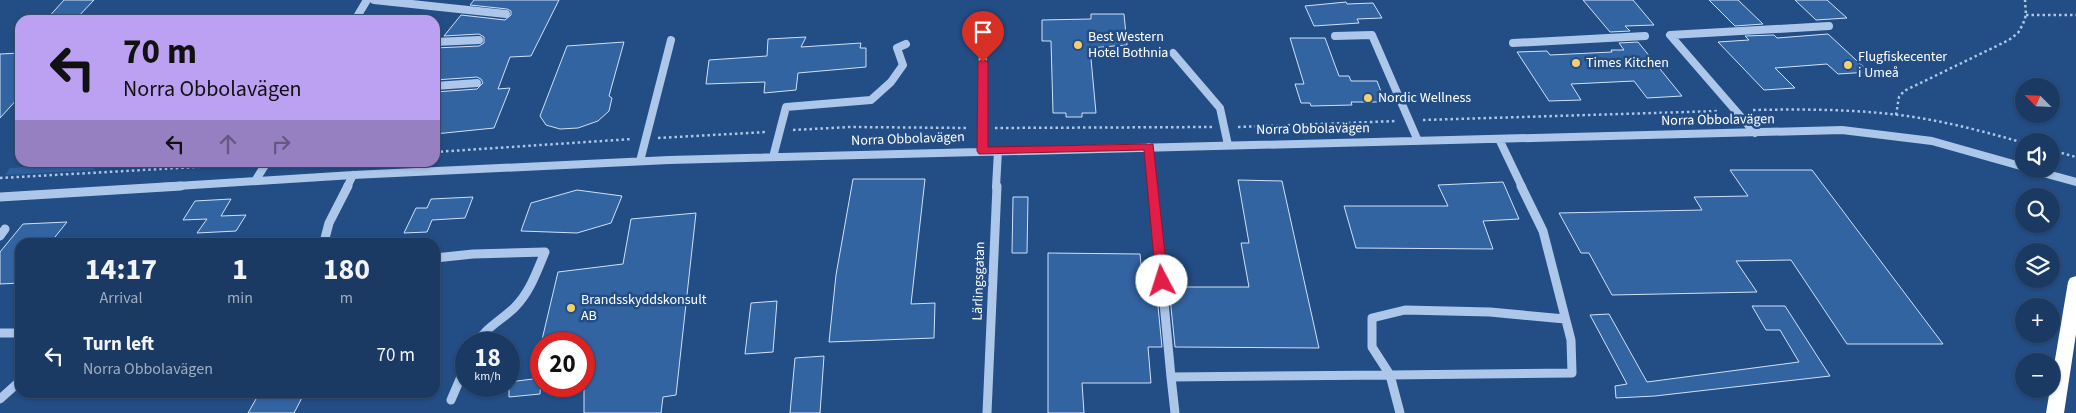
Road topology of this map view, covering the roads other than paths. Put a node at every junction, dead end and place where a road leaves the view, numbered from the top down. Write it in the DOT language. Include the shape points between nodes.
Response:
graph roads {
  1 [pos="367,0"];
  2 [pos="374,0"];
  3 [pos="506,14"];
  4 [pos="358,15"];
  5 [pos="983,24"];
  6 [pos="1829,26"];
  7 [pos="1335,36"];
  8 [pos="1645,36"];
  9 [pos="479,40"];
  10 [pos="671,40"];
  11 [pos="440,42"];
  12 [pos="1513,43"];
  13 [pos="906,44"];
  14 [pos="1174,53"];
  15 [pos="477,83"];
  16 [pos="440,86"];
  17 [pos="1755,133"];
  18 [pos="1498,139"];
  19 [pos="1418,141"];
  20 [pos="1228,145"];
  21 [pos="1149,147"];
  22 [pos="982,151"];
  23 [pos="998,151"];
  24 [pos="773,157"];
  25 [pos="640,161"];
  26 [pos="2015,164"];
  27 [pos="264,167"];
  28 [pos="353,175"];
  29 [pos="2060,178"];
  30 [pos="255,181"];
  31 [pos="2076,182"];
  32 [pos="0,197"];
  33 [pos="325,238"];
  34 [pos="440,257"];
  35 [pos="2076,282"];
  36 [pos="1565,319"];
  37 [pos="15,332"];
  38 [pos="482,332"];
  39 [pos="0,333"];
  40 [pos="1390,375"];
  41 [pos="1170,377"];
  42 [pos="15,386"];
  43 [pos="455,391"];
  44 [pos="0,400"];
  45 [pos="451,400"];
  46 [pos="987,413"];
  47 [pos="1175,413"];
  48 [pos="1400,413"];
  49 [pos="2055,413"];
  1 -- 4 [label="street"];
  2 -- 3 [label="street"];
  5 -- 22 [label="street"];
  6 -- 17 [label="street" via="1670,34"];
  7 -- 19 [label="street" via="1372,35"];
  8 -- 12 [label="street"];
  9 -- 11 [label="street"];
  10 -- 25 [label="street"];
  13 -- 24 [label="street" via="897,48 903,65 891,82 871,100 786,107"];
  14 -- 20 [label="street" via="1220,108"];
  15 -- 16 [label="street"];
  17 -- 18 [label="street, Norra Obbolavägen"];
  17 -- 26 [label="street, Norra Obbolavägen" via="1842,130 1932,141"];
  18 -- 19 [label="street, Norra Obbolavägen"];
  18 -- 36 [label="street" via="1543,231"];
  19 -- 20 [label="street, Norra Obbolavägen"];
  20 -- 21 [label="street, Norra Obbolavägen"];
  21 -- 23 [label="street, Norra Obbolavägen"];
  21 -- 41 [label="street"];
  22 -- 23 [label="street, Norra Obbolavägen"];
  22 -- 24 [label="street, Norra Obbolavägen"];
  23 -- 46 [label="street, Lärlingsgatan"];
  24 -- 25 [label="street, Norra Obbolavägen"];
  25 -- 28 [label="street, Norra Obbolavägen"];
  27 -- 30 [label="street"];
  28 -- 30 [label="street, Norra Obbolavägen"];
  28 -- 33 [label="street"];
  29 -- 31 [label="street"];
  30 -- 32 [label="street, Norra Obbolavägen"];
  34 -- 38 [label="street" via="545,252 535,276 515,307"];
  35 -- 49 [label="highway"];
  36 -- 40 [label="street" via="1571,340 1572,373"];
  36 -- 40 [label="street" via="1490,312 1405,310 1372,318 1372,347"];
  37 -- 39 [label="street"];
  40 -- 41 [label="street"];
  40 -- 48 [label="street"];
  41 -- 47 [label="lane"];
  42 -- 44 [label="lane"];
  43 -- 45 [label="street"];
}
